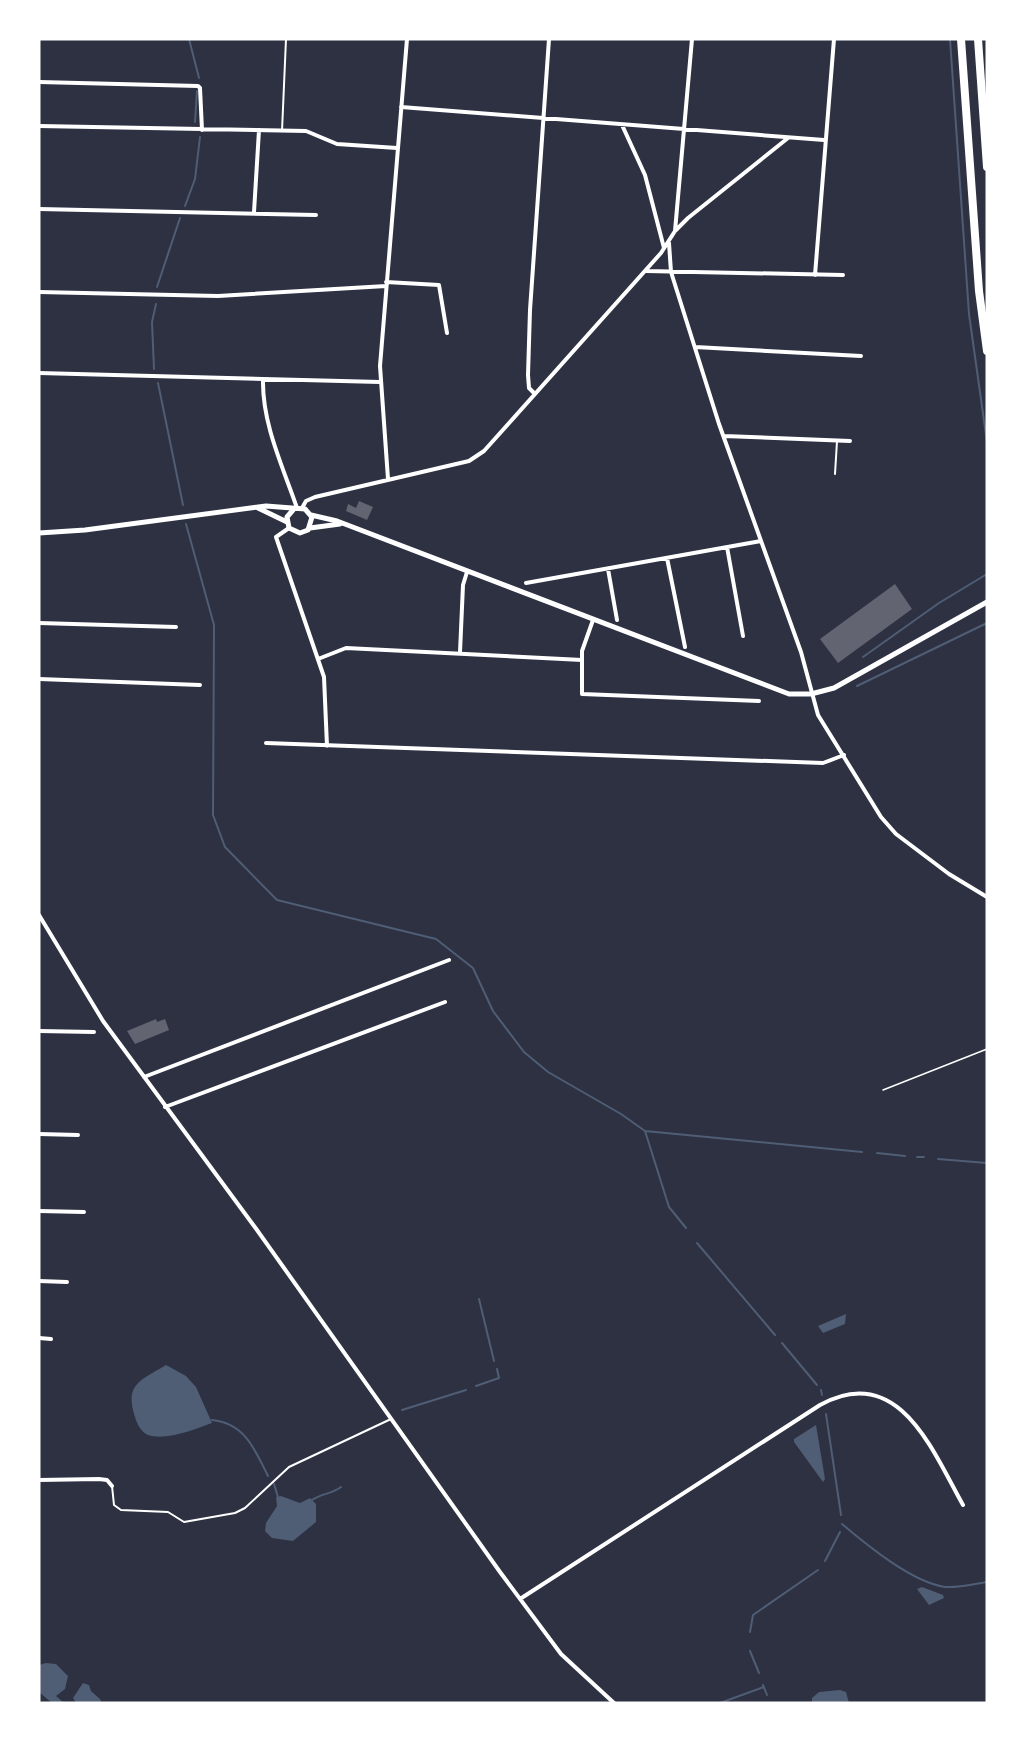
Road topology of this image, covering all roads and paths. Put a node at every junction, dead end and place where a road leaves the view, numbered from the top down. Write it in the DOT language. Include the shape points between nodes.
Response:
graph roads {
  1 [pos="286,39"];
  2 [pos="407,39"];
  3 [pos="549,39"];
  4 [pos="692,39"];
  5 [pos="834,39"];
  6 [pos="961,39"];
  7 [pos="978,39"];
  8 [pos="39,82"];
  9 [pos="401,107"];
  10 [pos="542,118"];
  11 [pos="622,125"];
  12 [pos="39,126"];
  13 [pos="201,130"];
  14 [pos="259,130"];
  15 [pos="685,130"];
  16 [pos="282,131"];
  17 [pos="788,138"];
  18 [pos="824,140"];
  19 [pos="397,147"];
  20 [pos="987,167"];
  21 [pos="39,209"];
  22 [pos="254,212"];
  23 [pos="316,215"];
  24 [pos="675,231"];
  25 [pos="669,243"];
  26 [pos="664,248"];
  27 [pos="645,271"];
  28 [pos="671,272"];
  29 [pos="815,275"];
  30 [pos="843,275"];
  31 [pos="386,284"];
  32 [pos="39,292"];
  33 [pos="447,333"];
  34 [pos="695,347"];
  35 [pos="987,351"];
  36 [pos="861,356"];
  37 [pos="39,373"];
  38 [pos="263,379"];
  39 [pos="380,382"];
  40 [pos="535,394"];
  41 [pos="723,436"];
  42 [pos="837,441"];
  43 [pos="850,441"];
  44 [pos="835,474"];
  45 [pos="388,479"];
  46 [pos="258,508"];
  47 [pos="297,509"];
  48 [pos="311,515"];
  49 [pos="340,524"];
  50 [pos="288,525"];
  51 [pos="310,528"];
  52 [pos="39,533"];
  53 [pos="761,541"];
  54 [pos="727,548"];
  55 [pos="667,558"];
  56 [pos="608,569"];
  57 [pos="467,572"];
  58 [pos="526,583"];
  59 [pos="987,602"];
  60 [pos="593,620"];
  61 [pos="617,621"];
  62 [pos="39,623"];
  63 [pos="176,627"];
  64 [pos="743,636"];
  65 [pos="685,647"];
  66 [pos="460,652"];
  67 [pos="318,660"];
  68 [pos="582,660"];
  69 [pos="39,679"];
  70 [pos="200,685"];
  71 [pos="811,694"];
  72 [pos="759,701"];
  73 [pos="266,743"];
  74 [pos="327,746"];
  75 [pos="844,755"];
  76 [pos="987,897"];
  77 [pos="39,915"];
  78 [pos="449,960"];
  79 [pos="445,1002"];
  80 [pos="39,1030"];
  81 [pos="94,1032"];
  82 [pos="987,1049"];
  83 [pos="144,1077"];
  84 [pos="883,1090"];
  85 [pos="165,1107"];
  86 [pos="39,1134"];
  87 [pos="78,1135"];
  88 [pos="39,1211"];
  89 [pos="84,1212"];
  90 [pos="39,1281"];
  91 [pos="67,1282"];
  92 [pos="39,1338"];
  93 [pos="51,1339"];
  94 [pos="392,1419"];
  95 [pos="39,1480"];
  96 [pos="112,1486"];
  97 [pos="963,1505"];
  98 [pos="520,1599"];
  99 [pos="614,1703"];
  1 -- 16 [label="lane"];
  2 -- 9 [label="street"];
  3 -- 10 [label="street"];
  4 -- 15 [label="street"];
  5 -- 18 [label="street"];
  6 -- 35 [label="highway"];
  7 -- 20 [label="highway"];
  8 -- 13 [label="street" via="198,86"];
  9 -- 10 [label="street"];
  9 -- 19 [label="street"];
  10 -- 11 [label="street"];
  10 -- 40 [label="street" via="528,375 529,388"];
  11 -- 15 [label="street"];
  11 -- 26 [label="street" via="645,175"];
  12 -- 13 [label="street"];
  13 -- 14 [label="street"];
  14 -- 16 [label="street"];
  14 -- 22 [label="street"];
  15 -- 17 [label="street"];
  15 -- 24 [label="street"];
  16 -- 19 [label="street" via="306,131 337,144"];
  17 -- 18 [label="street"];
  17 -- 24 [label="street"];
  18 -- 29 [label="street"];
  19 -- 31 [label="street"];
  21 -- 22 [label="street"];
  22 -- 23 [label="street"];
  24 -- 25 [label="street"];
  25 -- 26 [label="street"];
  25 -- 28 [label="street"];
  26 -- 27 [label="street"];
  27 -- 28 [label="street"];
  27 -- 40 [label="street"];
  28 -- 29 [label="street"];
  28 -- 34 [label="street"];
  29 -- 30 [label="street"];
  31 -- 32 [label="street" via="218,296"];
  31 -- 33 [label="street" via="439,285"];
  31 -- 39 [label="street"];
  34 -- 36 [label="street"];
  34 -- 41 [label="street"];
  37 -- 38 [label="street"];
  38 -- 39 [label="street"];
  38 -- 47 [label="street" via="266,413"];
  39 -- 45 [label="street"];
  40 -- 45 [label="street" via="484,452 469,461"];
  41 -- 42 [label="street"];
  41 -- 53 [label="street"];
  42 -- 43 [label="street"];
  42 -- 44 [label="lane"];
  45 -- 47 [label="street" via="315,497"];
  46 -- 47 [label="street"];
  46 -- 50 [label="street"];
  46 -- 52 [label="street"];
  47 -- 48 [label="street"];
  47 -- 50 [label="street"];
  48 -- 49 [label="street"];
  48 -- 51 [label="street"];
  49 -- 51 [label="street"];
  49 -- 57 [label="street"];
  50 -- 51 [label="street" via="300,533"];
  50 -- 67 [label="street" via="276,538"];
  53 -- 54 [label="street"];
  53 -- 71 [label="street" via="801,652"];
  54 -- 55 [label="street"];
  54 -- 64 [label="street"];
  55 -- 56 [label="street"];
  55 -- 65 [label="street"];
  56 -- 58 [label="street"];
  56 -- 61 [label="street"];
  57 -- 60 [label="street"];
  57 -- 66 [label="street"];
  59 -- 71 [label="street" via="844,683"];
  60 -- 68 [label="street"];
  60 -- 71 [label="street" via="777,692"];
  62 -- 63 [label="street"];
  66 -- 67 [label="street" via="346,648"];
  66 -- 68 [label="street"];
  67 -- 74 [label="street" via="326,691"];
  68 -- 72 [label="street" via="580,690 584,695"];
  69 -- 70 [label="street"];
  71 -- 75 [label="street" via="818,715"];
  73 -- 74 [label="street"];
  74 -- 75 [label="street" via="824,763"];
  75 -- 76 [label="street" via="883,819 903,840"];
  77 -- 83 [label="street" via="102,1021"];
  78 -- 83 [label="street"];
  79 -- 85 [label="street"];
  80 -- 81 [label="street"];
  82 -- 84 [label="path"];
  83 -- 85 [label="street"];
  85 -- 94 [label="street"];
  86 -- 87 [label="street"];
  88 -- 89 [label="street"];
  90 -- 91 [label="street"];
  92 -- 93 [label="street"];
  94 -- 96 [label="lane" via="289,1467 252,1504 235,1513 184,1522 168,1512 121,1510 114,1505"];
  94 -- 98 [label="street"];
  95 -- 96 [label="street" via="99,1479"];
  97 -- 98 [label="street" via="920,1428 903,1410 869,1395 841,1397 820,1405"];
  98 -- 99 [label="street" via="567,1660"];
}
